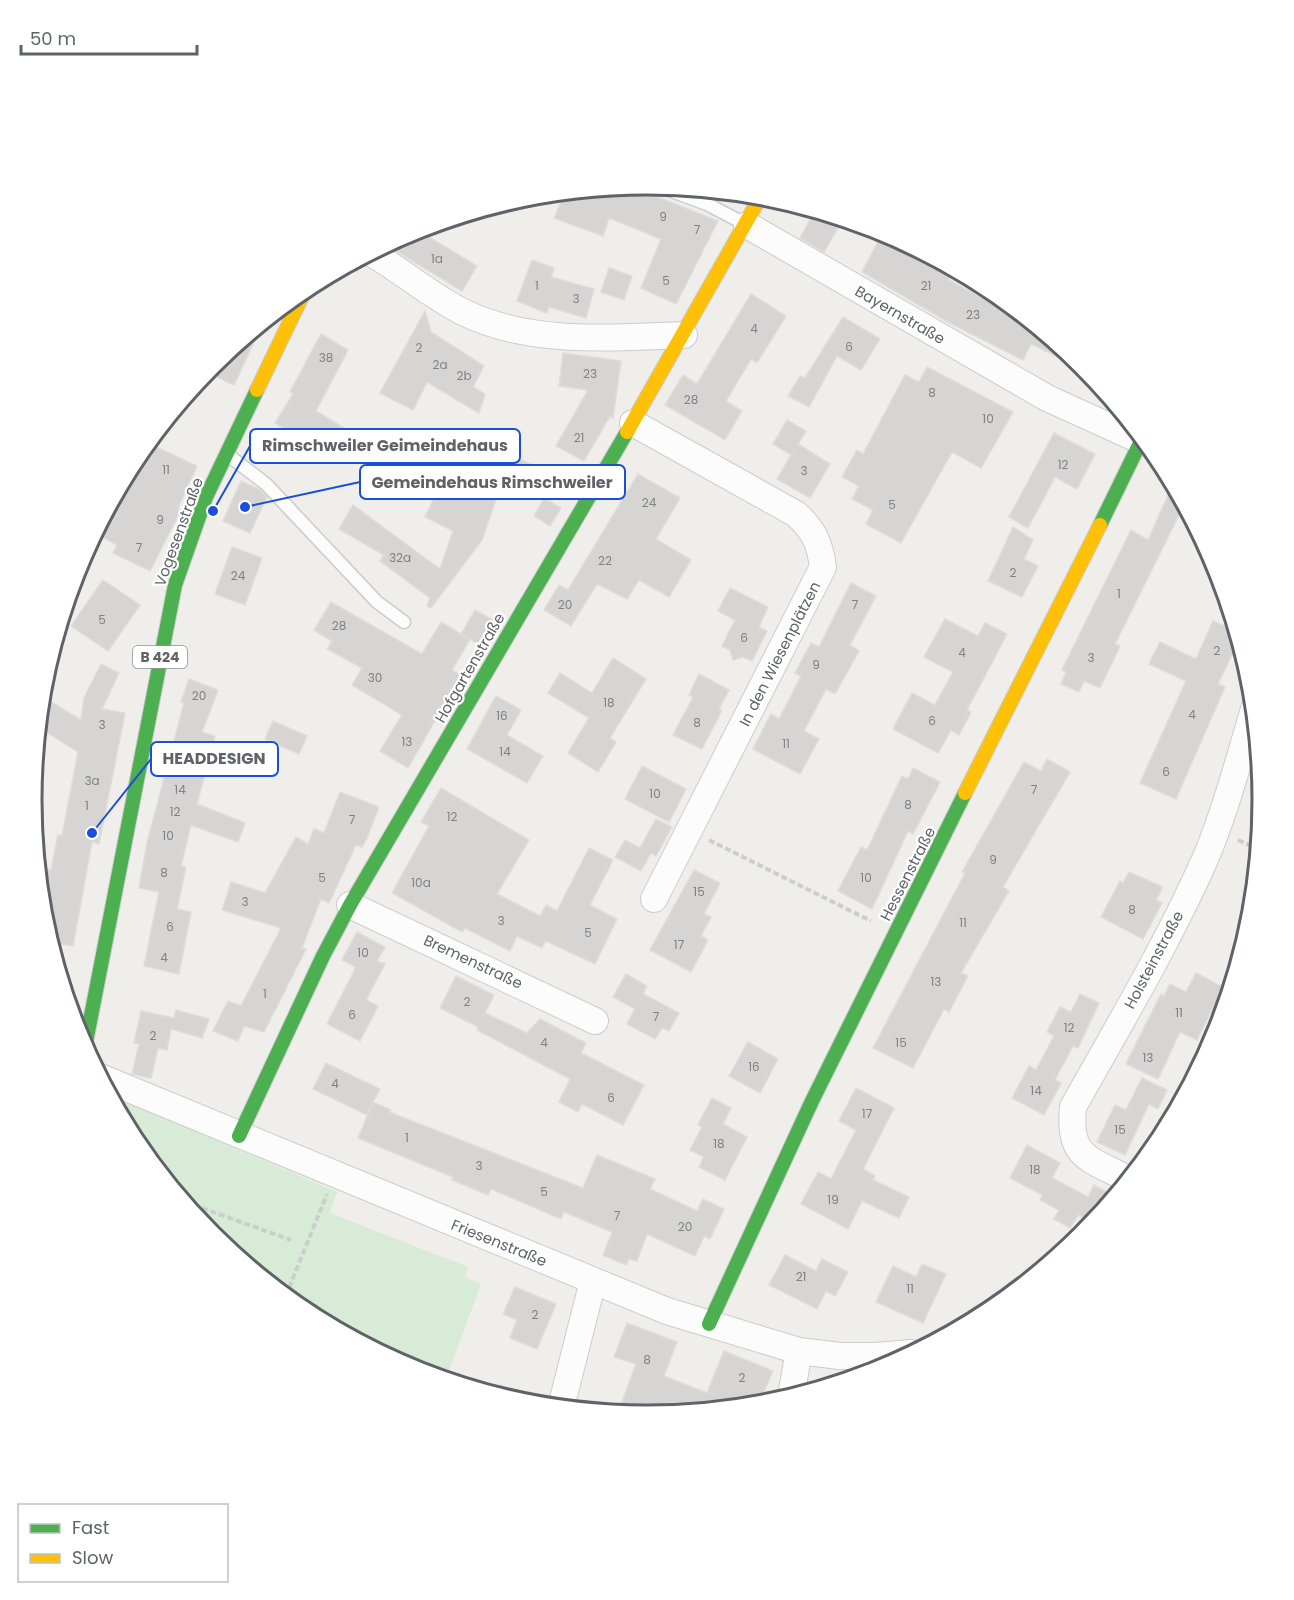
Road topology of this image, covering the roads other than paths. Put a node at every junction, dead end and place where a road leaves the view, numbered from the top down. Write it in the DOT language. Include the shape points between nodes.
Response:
graph roads {
  1 [pos="684,196"];
  2 [pos="756,205"];
  3 [pos="747,225"];
  4 [pos="378,258"];
  5 [pos="297,307"];
  6 [pos="684,335"];
  7 [pos="633,423"];
  8 [pos="1129,435"];
  9 [pos="1140,450"];
  10 [pos="227,454"];
  11 [pos="404,622"];
  12 [pos="1248,729"];
  13 [pos="654,899"];
  14 [pos="350,905"];
  15 [pos="595,1021"];
  16 [pos="88,1032"];
  17 [pos="112,1082"];
  18 [pos="239,1136"];
  19 [pos="1121,1175"];
  20 [pos="593,1281"];
  21 [pos="709,1324"];
  22 [pos="799,1351"];
  23 [pos="890,1354"];
  24 [pos="793,1387"];
  25 [pos="563,1399"];
  1 -- 3 [label="lane, Bayernstraße"];
  2 -- 3 [label="street, Hofgartenstraße"];
  3 -- 6 [label="street, Hofgartenstraße"];
  3 -- 8 [label="street, Bayernstraße" via="1047,398"];
  4 -- 6 [label="street" via="462,312 500,326 583,337"];
  5 -- 10 [label="street, Vogesenstraße / B 424"];
  6 -- 7 [label="street, Hofgartenstraße"];
  7 -- 13 [label="street, In den Wiesenplätzen" via="796,514 811,527 821,548 823,567"];
  7 -- 14 [label="street, Hofgartenstraße"];
  9 -- 21 [label="street, Hessenstraße" via="784,1157"];
  10 -- 11 [label="lane" via="266,484 377,602"];
  10 -- 16 [label="street, Vogesenstraße / B 424" via="206,497 175,585"];
  12 -- 19 [label="street, Holsteinstraße" via="1206,855 1155,961 1073,1107 1074,1144 1085,1157"];
  14 -- 15 [label="street, Bremenstraße"];
  14 -- 18 [label="street, Hofgartenstraße" via="322,956"];
  17 -- 18 [label="street, Friesenstraße"];
  18 -- 20 [label="street, Friesenstraße"];
  20 -- 21 [label="street, Friesenstraße"];
  20 -- 25 [label="street"];
  21 -- 22 [label="street, Friesenstraße"];
  22 -- 23 [label="street, Friesenstraße" via="849,1356"];
  22 -- 24 [label="street"];
}
